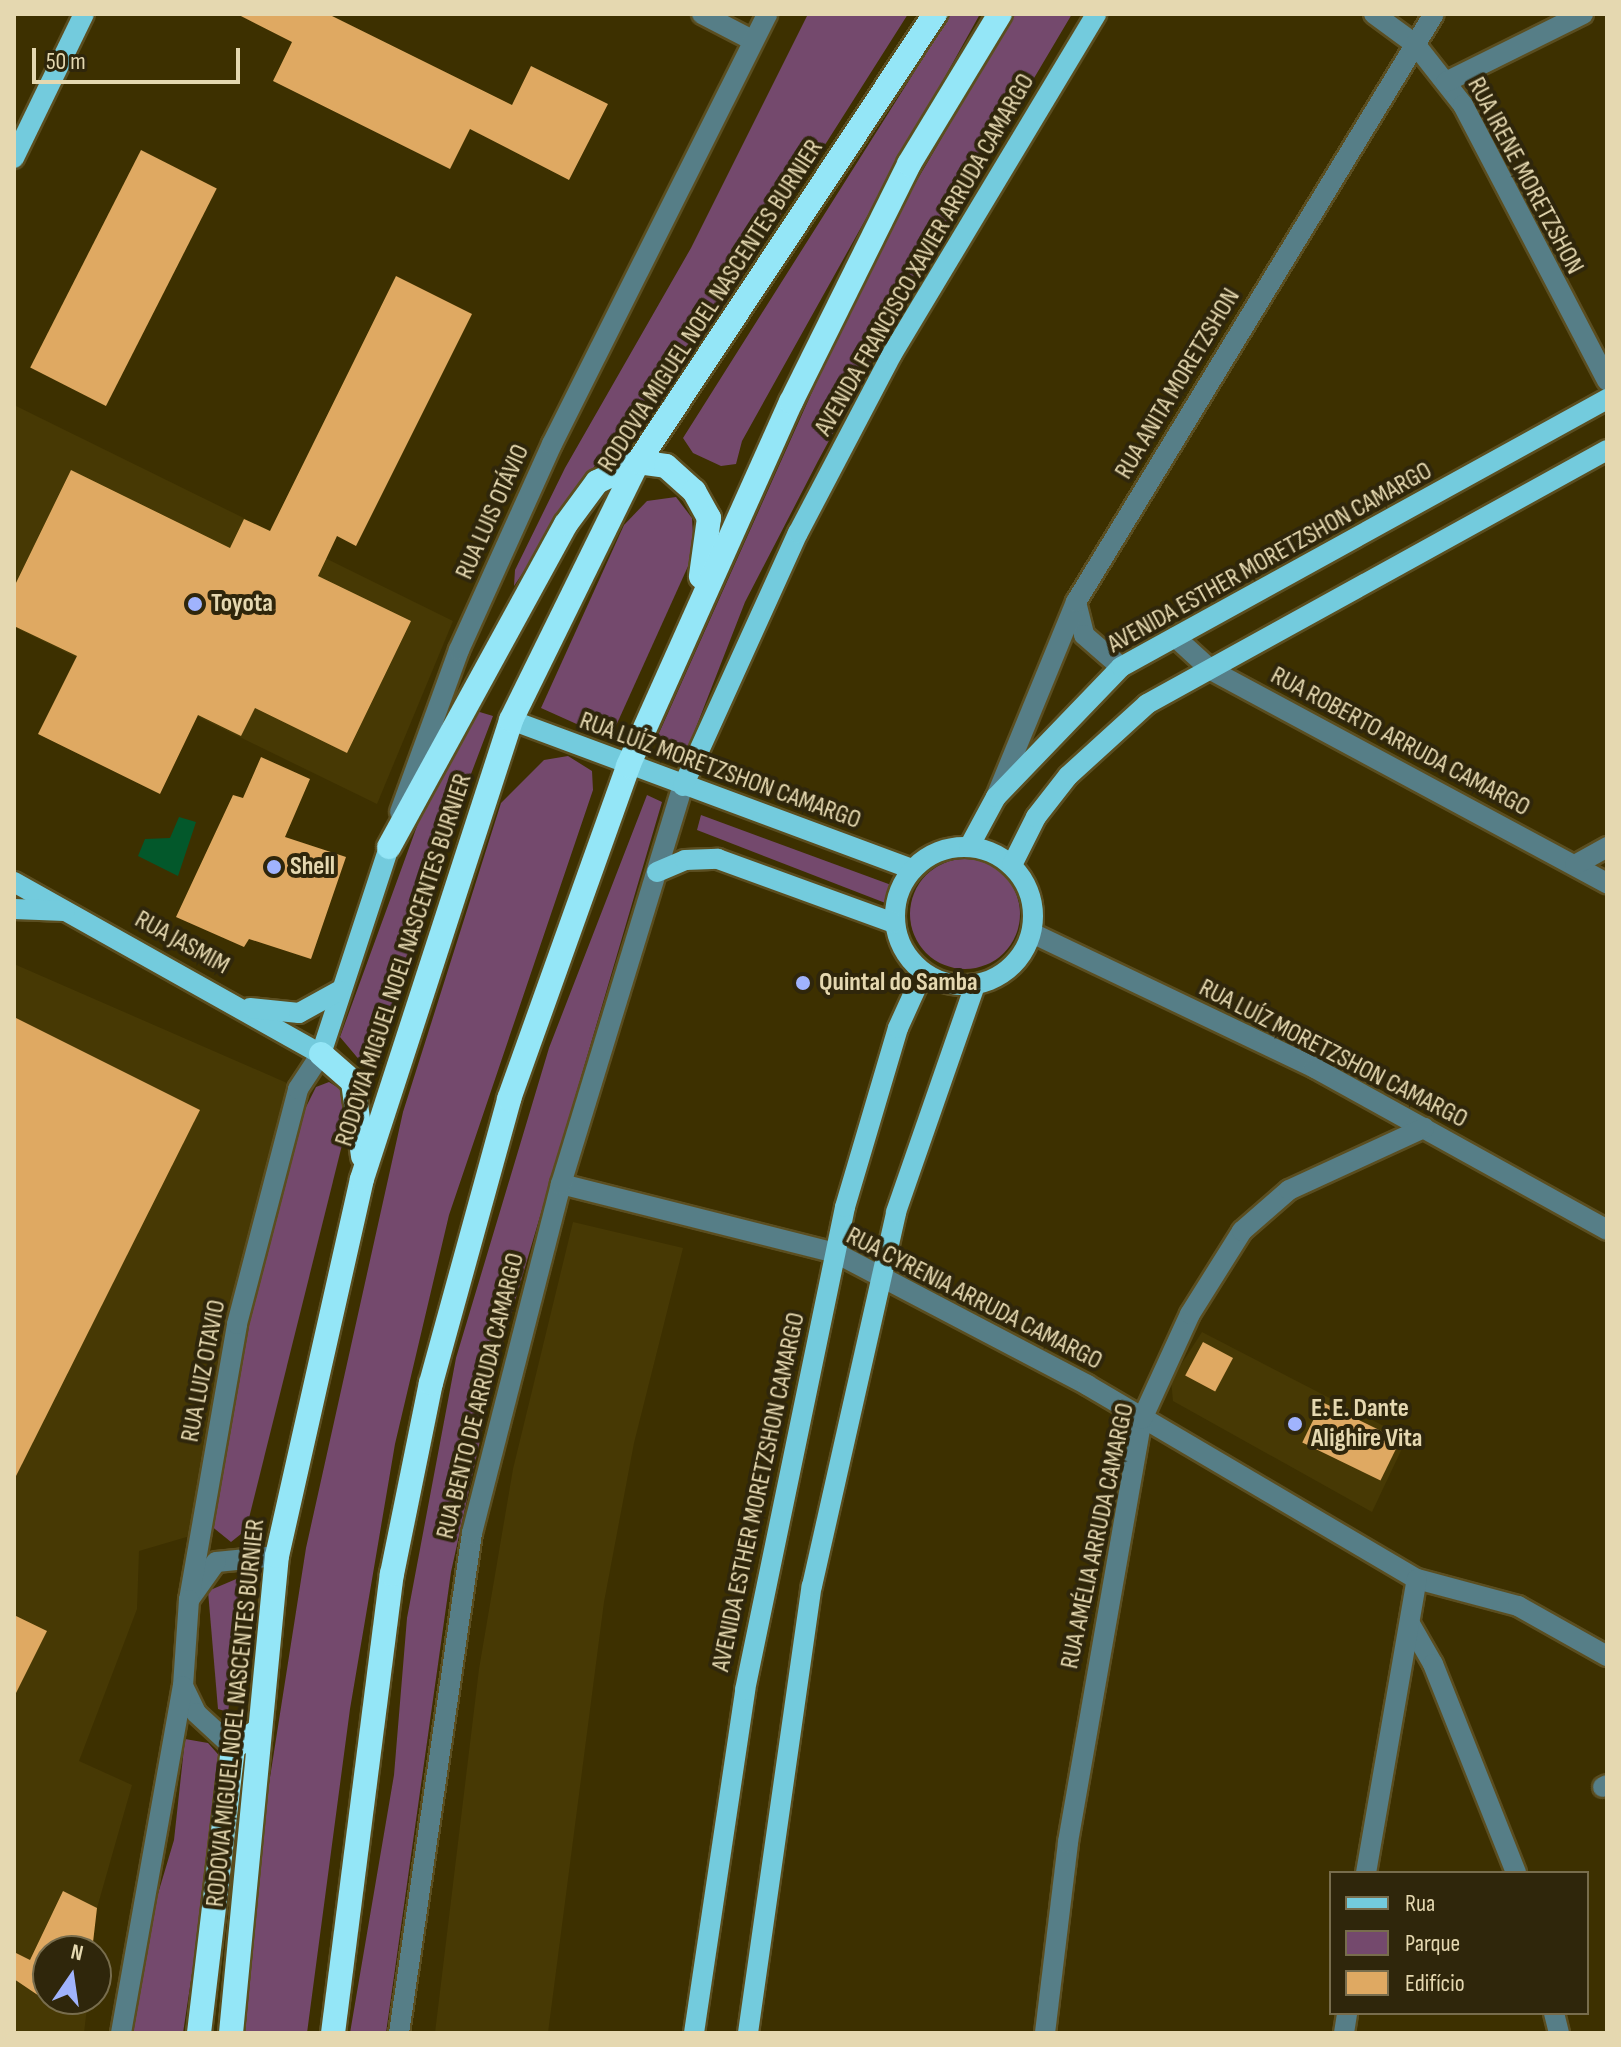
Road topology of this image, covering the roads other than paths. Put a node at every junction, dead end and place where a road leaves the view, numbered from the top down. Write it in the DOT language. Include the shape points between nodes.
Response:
graph roads {
  1 [pos="84,14"];
  2 [pos="702,14"];
  3 [pos="767,14"];
  4 [pos="935,14"];
  5 [pos="1000,14"];
  6 [pos="1096,14"];
  7 [pos="1374,14"];
  8 [pos="1434,14"];
  9 [pos="1583,14"];
  10 [pos="752,40"];
  11 [pos="1415,44"];
  12 [pos="1446,82"];
  13 [pos="14,158"];
  14 [pos="1607,381"];
  15 [pos="1607,399"];
  16 [pos="1607,450"];
  17 [pos="638,462"];
  18 [pos="1076,602"];
  19 [pos="1175,637"];
  20 [pos="1121,667"];
  21 [pos="1211,670"];
  22 [pos="670,672"];
  23 [pos="511,720"];
  24 [pos="628,766"];
  25 [pos="683,786"];
  26 [pos="996,797"];
  27 [pos="389,847"];
  28 [pos="969,847"];
  29 [pos="1607,847"];
  30 [pos="1012,865"];
  31 [pos="1575,865"];
  32 [pos="912,869"];
  33 [pos="657,872"];
  34 [pos="14,882"];
  35 [pos="1607,883"];
  36 [pos="14,909"];
  37 [pos="69,911"];
  38 [pos="894,923"];
  39 [pos="1032,933"];
  40 [pos="923,973"];
  41 [pos="975,985"];
  42 [pos="339,991"];
  43 [pos="243,1007"];
  44 [pos="321,1054"];
  45 [pos="1424,1128"];
  46 [pos="362,1179"];
  47 [pos="561,1184"];
  48 [pos="1607,1230"];
  49 [pos="836,1253"];
  50 [pos="880,1274"];
  51 [pos="1142,1419"];
  52 [pos="277,1556"];
  53 [pos="1417,1579"];
  54 [pos="189,1600"];
  55 [pos="1410,1624"];
  56 [pos="1607,1656"];
  57 [pos="183,1686"];
  58 [pos="257,1732"];
  59 [pos="233,1747"];
  60 [pos="1366,1871"];
  61 [pos="1515,1871"];
  62 [pos="121,2033"];
  63 [pos="199,2033"];
  64 [pos="231,2033"];
  65 [pos="333,2033"];
  66 [pos="399,2033"];
  67 [pos="694,2033"];
  68 [pos="748,2033"];
  69 [pos="1045,2033"];
  1 -- 13 [label="main road"];
  2 -- 10 [label="street"];
  3 -- 10 [label="street, RUA LUIS OTÁVIO"];
  4 -- 17 [label="highway, RODOVIA MIGUEL NOEL NASCENTES BURNIER"];
  5 -- 22 [label="highway" via="909,164 848,281"];
  6 -- 25 [label="main road, AVENIDA FRANCISCO XAVIER ARRUDA CAMARGO" via="892,354 798,533"];
  7 -- 11 [label="street, RUA IRENE MORETZSHON"];
  8 -- 11 [label="street, RUA ANITA MORETZSHON"];
  9 -- 12 [label="street"];
  10 -- 27 [label="street, RUA LUIS OTÁVIO" via="552,444 459,650"];
  11 -- 12 [label="street, RUA IRENE MORETZSHON"];
  11 -- 18 [label="street, RUA ANITA MORETZSHON"];
  12 -- 14 [label="street, RUA IRENE MORETZSHON"];
  15 -- 19 [label="main road, AVENIDA ESTHER MORETZSHON CAMARGO"];
  16 -- 21 [label="main road"];
  17 -- 22 [label="highway" via="666,466 694,491 709,518 707,550"];
  17 -- 23 [label="highway, RODOVIA MIGUEL NOEL NASCENTES BURNIER"];
  17 -- 27 [label="highway" via="597,482 566,524"];
  18 -- 20 [label="street" via="1084,635"];
  18 -- 26 [label="street, RUA ANITA MORETZSHON"];
  19 -- 20 [label="main road, AVENIDA ESTHER MORETZSHON CAMARGO"];
  19 -- 21 [label="street, RUA ROBERTO ARRUDA CAMARGO"];
  20 -- 26 [label="main road, AVENIDA ESTHER MORETZSHON CAMARGO"];
  21 -- 30 [label="main road" via="1147,704 1068,776 1036,817"];
  21 -- 31 [label="street, RUA ROBERTO ARRUDA CAMARGO"];
  22 -- 24 [label="highway"];
  23 -- 24 [label="main road, RUA LUÍZ MORETZSHON CAMARGO"];
  23 -- 46 [label="highway, RODOVIA MIGUEL NOEL NASCENTES BURNIER"];
  24 -- 25 [label="main road, RUA LUÍZ MORETZSHON CAMARGO"];
  24 -- 65 [label="highway" via="509,1099 431,1383 392,1574"];
  25 -- 32 [label="main road, RUA LUÍZ MORETZSHON CAMARGO"];
  25 -- 33 [label="street, RUA BENTO DE ARRUDA CAMARGO"];
  26 -- 28 [label="main road, AVENIDA ESTHER MORETZSHON CAMARGO"];
  27 -- 42 [label="main road, RUA LUIS OTÁVIO"];
  28 -- 30 [label="main road"];
  28 -- 32 [label="main road" via="948,848"];
  29 -- 31 [label="street"];
  30 -- 39 [label="main road" via="1027,885"];
  31 -- 35 [label="street, RUA ROBERTO ARRUDA CAMARGO"];
  32 -- 38 [label="main road" via="897,894"];
  33 -- 38 [label="main road" via="685,860 718,859"];
  33 -- 47 [label="street, RUA BENTO DE ARRUDA CAMARGO"];
  34 -- 37 [label="main road, RUA JASMIM"];
  36 -- 37 [label="main road"];
  37 -- 43 [label="main road, RUA JASMIM"];
  38 -- 40 [label="main road" via="909,959"];
  39 -- 41 [label="main road" via="1011,968"];
  39 -- 45 [label="street, RUA LUÍZ MORETZSHON CAMARGO" via="1315,1068"];
  40 -- 41 [label="main road"];
  40 -- 49 [label="main road, AVENIDA ESTHER MORETZSHON CAMARGO" via="898,1028"];
  41 -- 50 [label="main road" via="939,1075"];
  42 -- 43 [label="main road" via="299,1013"];
  42 -- 44 [label="main road, RUA LUIS OTÁVIO"];
  43 -- 44 [label="main road, RUA JASMIM"];
  44 -- 46 [label="highway" via="353,1082 361,1109"];
  44 -- 54 [label="street, RUA LUIZ OTAVIO" via="298,1089 237,1324"];
  45 -- 48 [label="street, RUA LUÍZ MORETZSHON CAMARGO"];
  45 -- 51 [label="street, RUA AMÉLIA ARRUDA CAMARGO" via="1289,1190 1242,1231 1190,1314"];
  46 -- 52 [label="highway, RODOVIA MIGUEL NOEL NASCENTES BURNIER"];
  47 -- 49 [label="street, RUA CYRENIA ARRUDA CAMARGO"];
  47 -- 66 [label="street, RUA BENTO DE ARRUDA CAMARGO" via="472,1533"];
  49 -- 50 [label="street, RUA CYRENIA ARRUDA CAMARGO"];
  49 -- 67 [label="main road, AVENIDA ESTHER MORETZSHON CAMARGO" via="745,1690"];
  50 -- 51 [label="street, RUA CYRENIA ARRUDA CAMARGO"];
  50 -- 68 [label="main road" via="809,1600"];
  51 -- 53 [label="street, RUA CYRENIA ARRUDA CAMARGO"];
  51 -- 69 [label="street, RUA AMÉLIA ARRUDA CAMARGO" via="1070,1827"];
  52 -- 54 [label="street" via="216,1562"];
  52 -- 58 [label="highway, RODOVIA MIGUEL NOEL NASCENTES BURNIER"];
  53 -- 55 [label="street"];
  53 -- 56 [label="street, RUA CYRENIA ARRUDA CAMARGO" via="1518,1606"];
  54 -- 57 [label="street, RUA LUIZ OTAVIO"];
  55 -- 60 [label="street"];
  55 -- 61 [label="street" via="1433,1664"];
  57 -- 59 [label="street" via="196,1713"];
  57 -- 62 [label="street, RUA LUIZ OTAVIO"];
  58 -- 59 [label="highway"];
  58 -- 64 [label="highway, RODOVIA MIGUEL NOEL NASCENTES BURNIER"];
  59 -- 63 [label="highway"];
}
